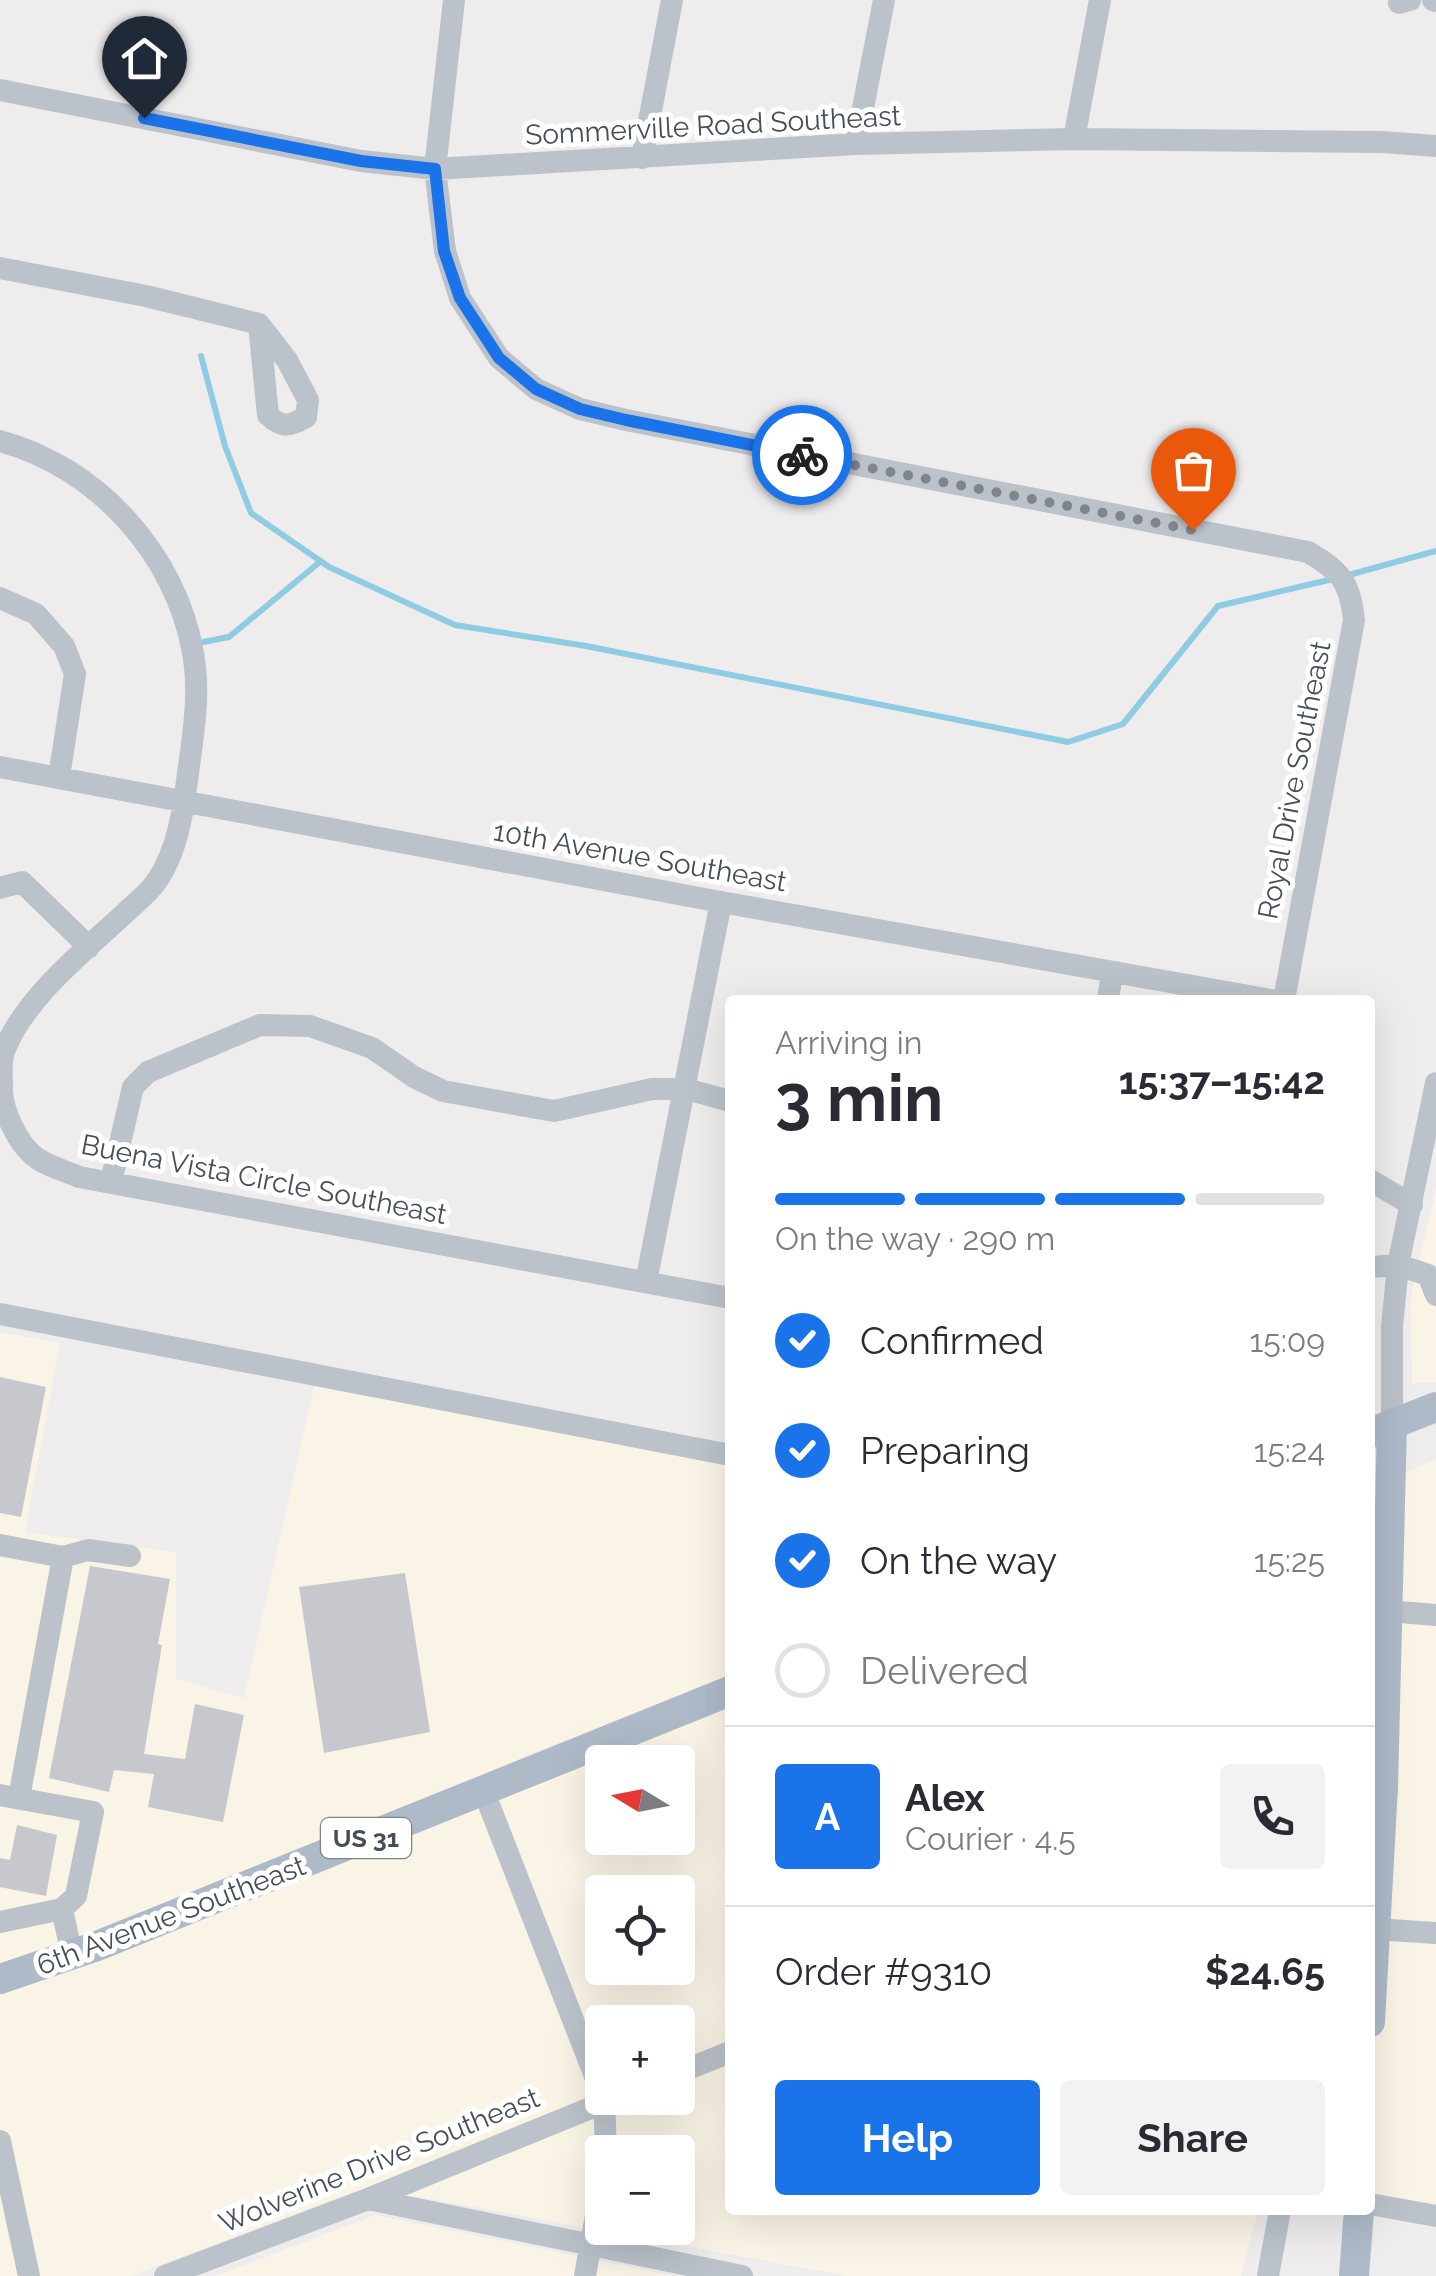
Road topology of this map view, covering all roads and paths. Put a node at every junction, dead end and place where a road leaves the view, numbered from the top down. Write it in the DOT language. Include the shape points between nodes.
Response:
graph roads {
  1 [pos="454,0"];
  2 [pos="672,0"];
  3 [pos="884,0"];
  4 [pos="1100,0"];
  5 [pos="0,90"];
  6 [pos="1074,139"];
  7 [pos="856,144"];
  8 [pos="1436,146"];
  9 [pos="642,158"];
  10 [pos="435,169"];
  11 [pos="0,268"];
  12 [pos="258,324"];
  13 [pos="0,440"];
  14 [pos="0,598"];
  15 [pos="0,767"];
  16 [pos="58,777"];
  17 [pos="184,803"];
  18 [pos="0,888"];
  19 [pos="721,902"];
  20 [pos="89,947"];
  21 [pos="1112,972"];
  22 [pos="1109,995"];
  23 [pos="1243,995"];
  24 [pos="1285,995"];
  25 [pos="1436,1083"];
  26 [pos="686,1089"];
  27 [pos="725,1100"];
  28 [pos="1428,1164"];
  29 [pos="110,1182"];
  30 [pos="1375,1183"];
  31 [pos="1412,1204"];
  32 [pos="1398,1265"];
  33 [pos="1375,1267"];
  34 [pos="1433,1277"];
  35 [pos="646,1282"];
  36 [pos="725,1297"];
  37 [pos="0,1314"];
  38 [pos="1436,1407"];
  39 [pos="1381,1428"];
  40 [pos="725,1454"];
  41 [pos="0,1545"];
  42 [pos="130,1556"];
  43 [pos="62,1557"];
  44 [pos="1388,1611"];
  45 [pos="1436,1615"];
  46 [pos="725,1693"];
  47 [pos="1376,1790"];
  48 [pos="484,1792"];
  49 [pos="9,1797"];
  50 [pos="1375,1849"];
  51 [pos="1375,1908"];
  52 [pos="62,1909"];
  53 [pos="0,1922"];
  54 [pos="1436,1933"];
  55 [pos="72,1955"];
  56 [pos="0,1979"];
  57 [pos="585,2043"];
  58 [pos="725,2054"];
  59 [pos="695,2066"];
  60 [pos="585,2107"];
  61 [pos="0,2141"];
  62 [pos="368,2199"];
  63 [pos="1375,2205"];
  64 [pos="1279,2215"];
  65 [pos="1359,2215"];
  66 [pos="1436,2216"];
  67 [pos="591,2246"];
  68 [pos="28,2276"];
  69 [pos="165,2276"];
  70 [pos="585,2276"];
  71 [pos="742,2276"];
  72 [pos="1268,2276"];
  73 [pos="1354,2276"];
  1 -- 10 [label="street"];
  2 -- 9 [label="street"];
  3 -- 7 [label="street"];
  4 -- 6 [label="street"];
  5 -- 10 [label="street, Sommerville Road Southeast" via="361,161"];
  6 -- 7 [label="street, Sommerville Road Southeast"];
  6 -- 8 [label="street, Sommerville Road Southeast"];
  7 -- 9 [label="street, Sommerville Road Southeast"];
  9 -- 10 [label="street, Sommerville Road Southeast"];
  10 -- 24 [label="street, Royal Drive Southeast" via="444,251 460,298 499,358 536,389 626,420 1308,552 1340,574 1352,594 1354,620"];
  11 -- 12 [label="street"];
  13 -- 17 [label="street, Buena Vista Circle Southeast" via="62,467 101,494 161,565 193,653 197,700"];
  14 -- 16 [label="street" via="36,614 64,646 75,674"];
  15 -- 16 [label="street, 10th Avenue Southeast"];
  16 -- 17 [label="street, 10th Avenue Southeast"];
  17 -- 19 [label="street, 10th Avenue Southeast"];
  17 -- 20 [label="street, Buena Vista Circle Southeast" via="156,882"];
  18 -- 20 [label="street" via="22,882"];
  19 -- 21 [label="street, 10th Avenue Southeast"];
  19 -- 26 [label="street"];
  20 -- 29 [label="street, Buena Vista Circle Southeast" via="24,1013 3,1052 2,1098 8,1120 35,1158"];
  21 -- 22 [label="street"];
  21 -- 23 [label="street, 10th Avenue Southeast"];
  25 -- 28 [label="street"];
  26 -- 27 [label="street"];
  26 -- 29 [label="street" via="652,1089 554,1111 443,1091 372,1048 310,1026 260,1025 148,1072 133,1087"];
  26 -- 35 [label="street"];
  28 -- 31 [label="street"];
  29 -- 35 [label="street, Buena Vista Circle Southeast"];
  30 -- 31 [label="street"];
  31 -- 32 [label="street"];
  32 -- 33 [label="street"];
  32 -- 34 [label="street"];
  32 -- 39 [label="street"];
  35 -- 36 [label="street, Buena Vista Circle Southeast"];
  37 -- 40 [label="street"];
  38 -- 39 [label="main road"];
  39 -- 44 [label="main road"];
  41 -- 43 [label="street"];
  42 -- 43 [label="street" via="88,1550"];
  43 -- 49 [label="street"];
  44 -- 45 [label="street"];
  44 -- 47 [label="main road"];
  46 -- 48 [label="main road, 6th Avenue Southeast / US 31"];
  47 -- 50 [label="main road"];
  48 -- 55 [label="main road, 6th Avenue Southeast / US 31"];
  48 -- 57 [label="street"];
  49 -- 52 [label="street" via="92,1812 76,1896"];
  51 -- 54 [label="street"];
  52 -- 53 [label="street"];
  52 -- 55 [label="street"];
  55 -- 56 [label="main road, 6th Avenue Southeast / US 31"];
  58 -- 59 [label="street"];
  60 -- 62 [label="street, Wolverine Drive Southeast"];
  61 -- 68 [label="street"];
  62 -- 67 [label="street"];
  62 -- 69 [label="street, Wolverine Drive Southeast"];
  63 -- 66 [label="street"];
  64 -- 72 [label="street"];
  65 -- 73 [label="main road"];
  67 -- 70 [label="street"];
  67 -- 71 [label="street"];
}
